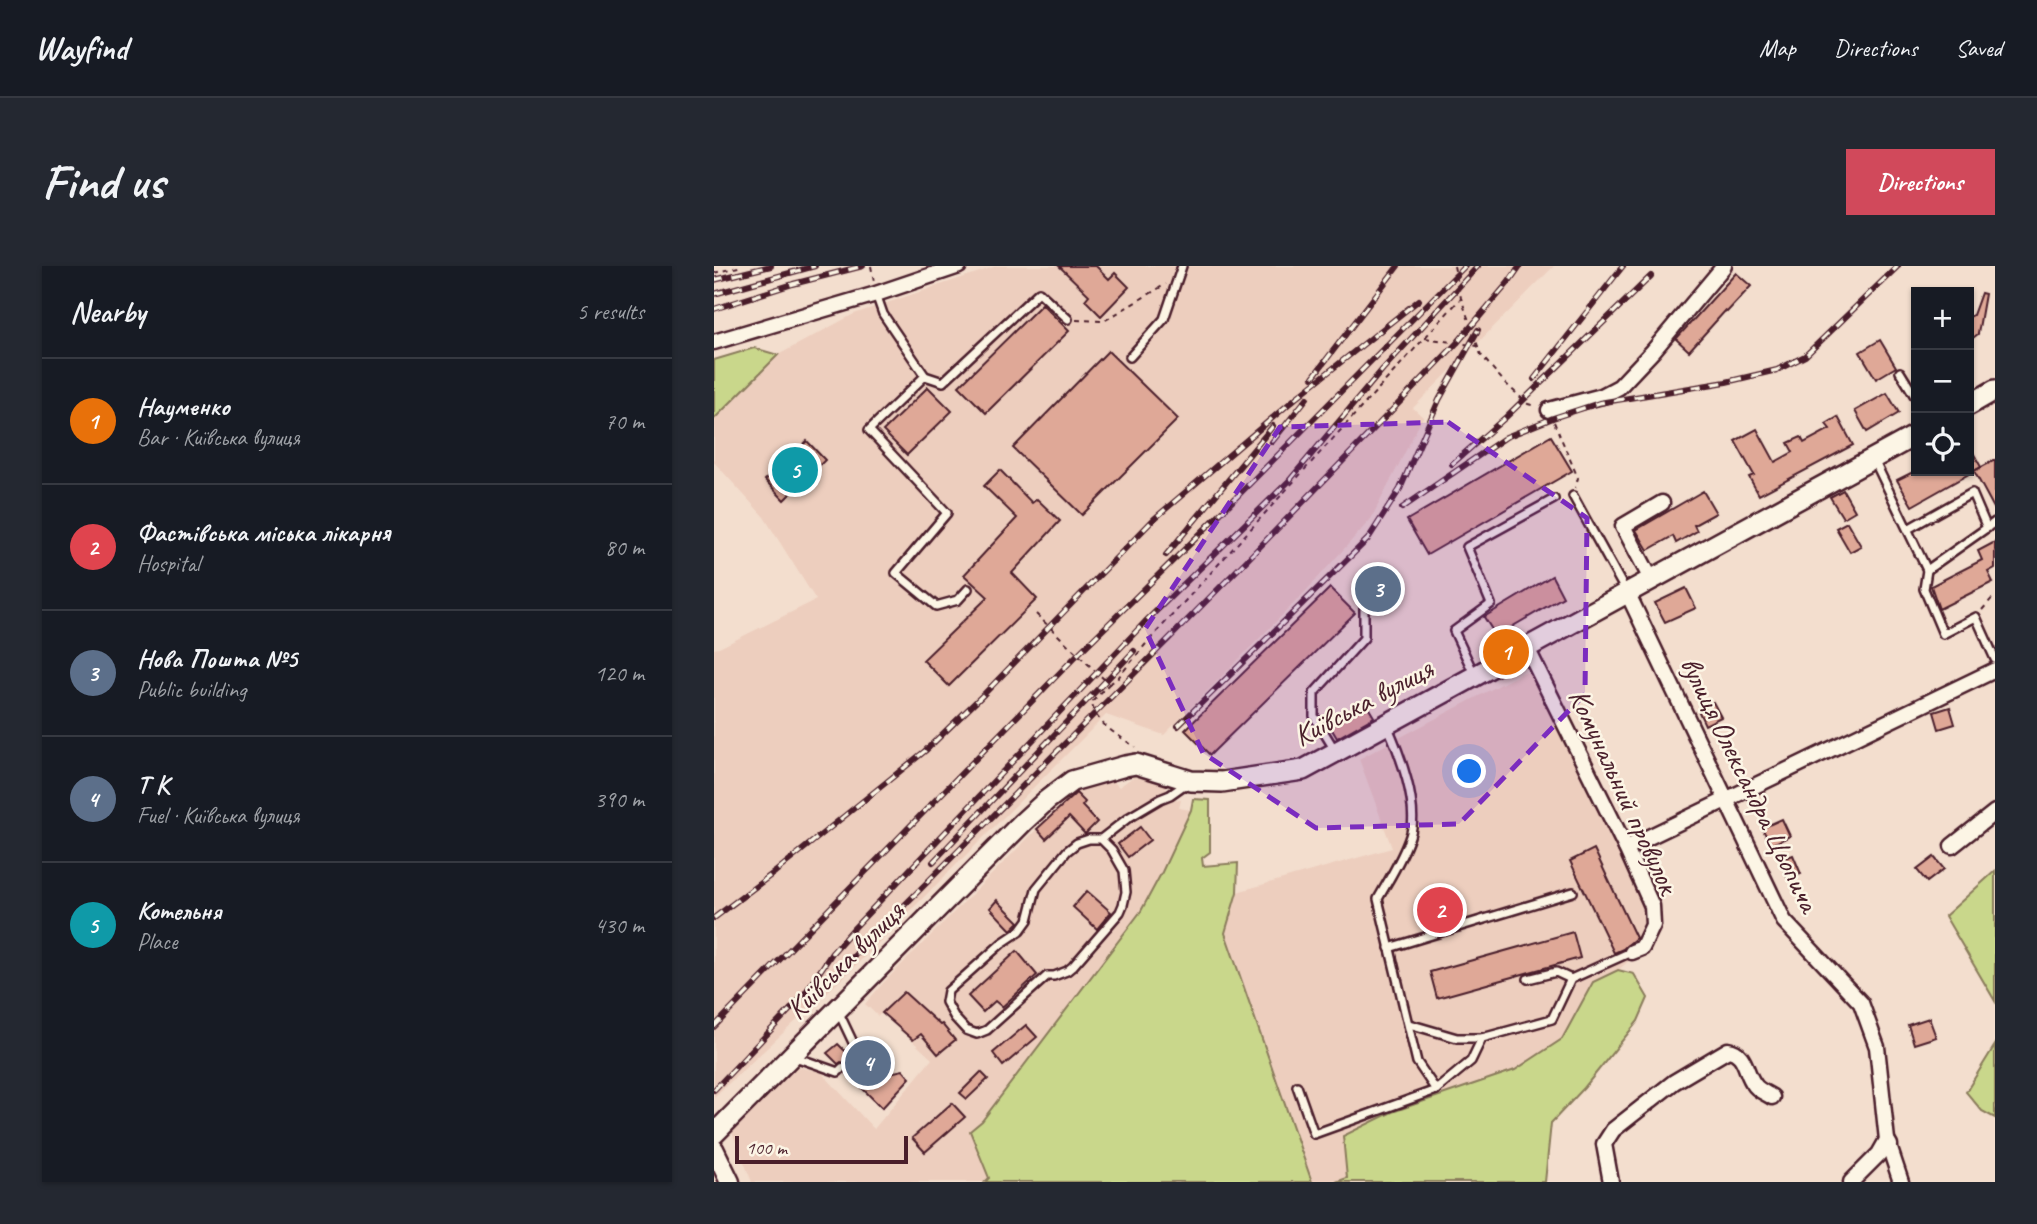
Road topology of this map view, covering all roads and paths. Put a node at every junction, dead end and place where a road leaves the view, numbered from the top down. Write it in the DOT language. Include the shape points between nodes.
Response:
graph roads {
  1 [pos="742,266"];
  2 [pos="871,266"];
  3 [pos="959,266"];
  4 [pos="1182,266"];
  5 [pos="1454,266"];
  6 [pos="1724,266"];
  7 [pos="714,273"];
  8 [pos="1178,276"];
  9 [pos="876,294"];
  10 [pos="1461,298"];
  11 [pos="1068,319"];
  12 [pos="1425,338"];
  13 [pos="714,342"];
  14 [pos="1478,347"];
  15 [pos="1130,357"];
  16 [pos="1899,372"];
  17 [pos="925,376"];
  18 [pos="1911,390"];
  19 [pos="1995,390"];
  20 [pos="1974,402"];
  21 [pos="1549,410"];
  22 [pos="1911,438"];
  23 [pos="1874,459"];
  24 [pos="1573,496"];
  25 [pos="1554,499"];
  26 [pos="1662,503"];
  27 [pos="1995,522"];
  28 [pos="1987,528"];
  29 [pos="1908,529"];
  30 [pos="1927,570"];
  31 [pos="1652,581"];
  32 [pos="968,589"];
  33 [pos="1628,594"];
  34 [pos="1995,595"];
  35 [pos="1364,609"];
  36 [pos="1036,614"];
  37 [pos="1976,617"];
  38 [pos="1527,648"];
  39 [pos="1995,659"];
  40 [pos="1995,670"];
  41 [pos="1476,677"];
  42 [pos="1109,684"];
  43 [pos="1387,725"];
  44 [pos="1136,748"];
  45 [pos="1336,752"];
  46 [pos="1191,781"];
  47 [pos="1727,800"];
  48 [pos="1995,811"];
  49 [pos="1101,839"];
  50 [pos="1952,846"];
  51 [pos="1626,848"];
  52 [pos="1573,892"];
  53 [pos="1389,948"];
  54 [pos="1632,952"];
  55 [pos="1528,979"];
  56 [pos="1572,979"];
  57 [pos="838,1010"];
  58 [pos="1409,1024"];
  59 [pos="1482,1038"];
  60 [pos="791,1055"];
  61 [pos="852,1058"];
  62 [pos="842,1068"];
  63 [pos="1297,1086"];
  64 [pos="1436,1090"];
  65 [pos="1772,1097"];
  66 [pos="714,1134"];
  67 [pos="1887,1140"];
  68 [pos="714,1149"];
  69 [pos="730,1182"];
  70 [pos="1611,1182"];
  71 [pos="1851,1182"];
  72 [pos="1901,1182"];
  73 [pos="1911,1182"];
  1 -- 7 [label="path"];
  2 -- 9 [label="path"];
  3 -- 9 [label="street"];
  4 -- 8 [label="lane"];
  5 -- 10 [label="path"];
  6 -- 21 [label="street" via="1619,387"];
  8 -- 11 [label="path" via="1104,321"];
  8 -- 15 [label="lane" via="1164,319"];
  9 -- 13 [label="street"];
  9 -- 17 [label="lane" via="883,314"];
  10 -- 12 [label="path"];
  10 -- 14 [label="path"];
  11 -- 17 [label="lane" via="1038,292 943,382"];
  12 -- 14 [label="path"];
  12 -- 42 [label="path"];
  14 -- 21 [label="path" via="1528,404"];
  16 -- 18 [label="lane"];
  17 -- 32 [label="lane" via="869,430 947,513 896,573 936,606 958,600"];
  19 -- 20 [label="main road"];
  21 -- 24 [label="path" via="1578,478"];
  22 -- 23 [label="main road, Київська вулиця"];
  23 -- 29 [label="lane"];
  23 -- 31 [label="main road, Київська вулиця"];
  24 -- 33 [label="lane"];
  25 -- 41 [label="lane" via="1468,547 1491,604 1454,631"];
  26 -- 31 [label="street" via="1623,526"];
  27 -- 28 [label="lane"];
  28 -- 29 [label="lane" via="1972,493"];
  28 -- 30 [label="lane"];
  29 -- 30 [label="lane"];
  30 -- 37 [label="lane" via="1924,589 1943,634"];
  31 -- 33 [label="main road, Київська вулиця"];
  33 -- 38 [label="main road, Київська вулиця"];
  33 -- 47 [label="street, вулиця Олександра Цьопича"];
  34 -- 37 [label="path"];
  35 -- 45 [label="lane" via="1364,638 1314,693 1314,716"];
  36 -- 42 [label="path"];
  37 -- 39 [label="lane"];
  38 -- 41 [label="main road, Київська вулиця"];
  38 -- 51 [label="street, Комунальний провулок"];
  40 -- 47 [label="street"];
  41 -- 43 [label="main road, Київська вулиця"];
  42 -- 44 [label="path" via="1092,702 1092,709 1104,725"];
  43 -- 45 [label="main road, Київська вулиця"];
  43 -- 53 [label="lane" via="1411,802 1411,833 1378,899"];
  45 -- 46 [label="main road, Київська вулиця" via="1303,770 1222,782"];
  46 -- 49 [label="lane"];
  46 -- 57 [label="main road, Київська вулиця" via="1136,764 1072,781 1023,822"];
  47 -- 51 [label="street"];
  47 -- 67 [label="street, вулиця Олександра Цьопича" via="1784,921 1861,1003 1877,1047"];
  48 -- 50 [label="street"];
  49 -- 49 [label="lane" via="1088,839 1067,851 1036,889 1028,920 1020,931 947,991 946,1002 966,1030 977,1034 987,1030 1047,975 1067,971 1120,912 1126,892 1124,871"];
  51 -- 54 [label="street, Комунальний провулок" via="1652,906 1653,925 1642,948"];
  52 -- 53 [label="lane"];
  53 -- 58 [label="lane"];
  54 -- 56 [label="lane"];
  55 -- 56 [label="lane" via="1556,972"];
  56 -- 59 [label="lane" via="1552,1019"];
  57 -- 60 [label="main road, Київська вулиця"];
  57 -- 61 [label="lane" via="858,1053"];
  58 -- 59 [label="lane" via="1457,1038"];
  58 -- 64 [label="lane" via="1418,1062"];
  59 -- 64 [label="lane" via="1471,1061"];
  60 -- 62 [label="lane" via="838,1072"];
  60 -- 66 [label="main road, Київська вулиця"];
  63 -- 64 [label="lane" via="1314,1134"];
  65 -- 70 [label="street" via="1754,1086 1740,1055 1728,1050 1674,1082 1613,1130 1604,1144"];
  67 -- 71 [label="street"];
  67 -- 72 [label="street, вулиця Олександра Цьопича"];
  67 -- 73 [label="street"];
  68 -- 69 [label="street"];
}
